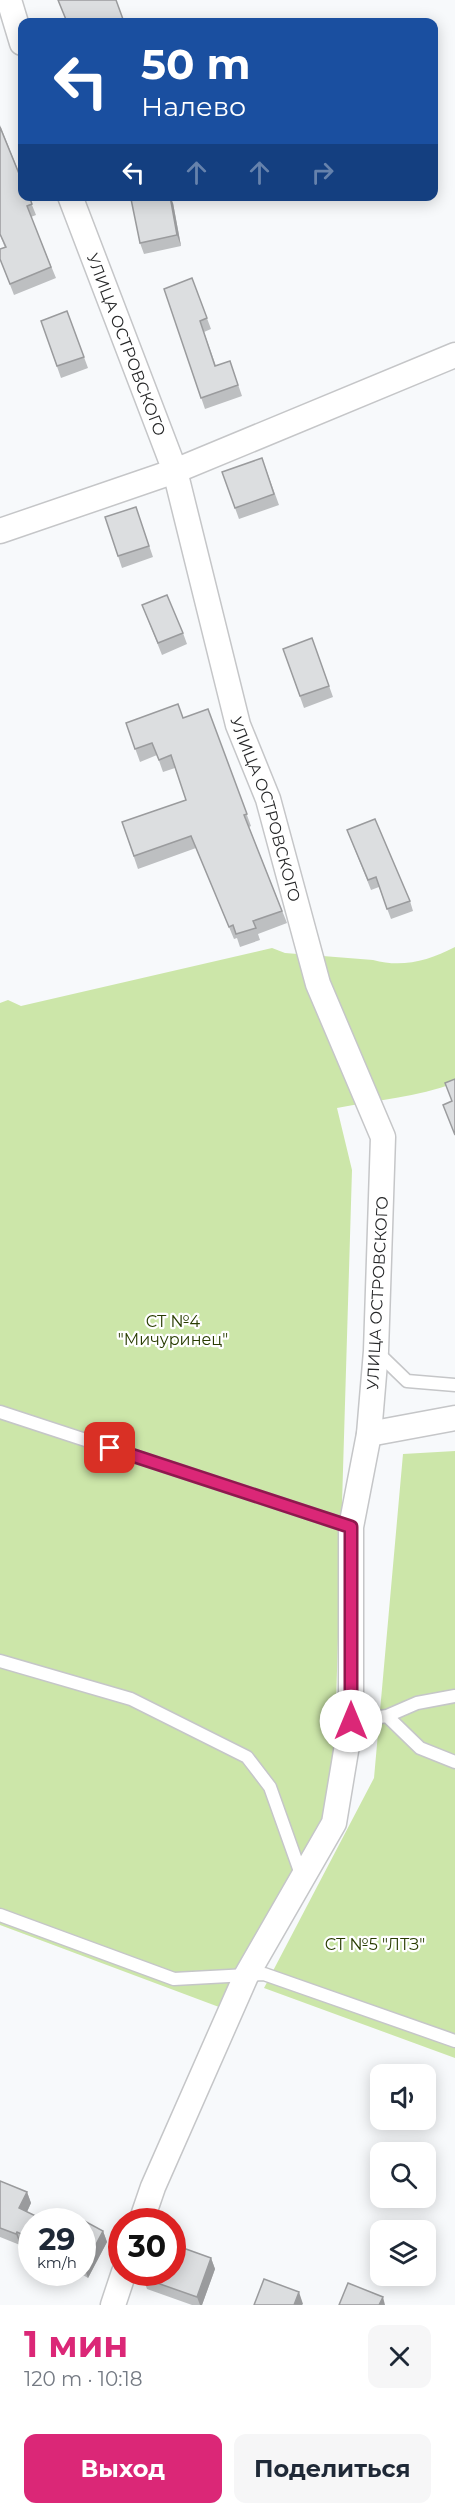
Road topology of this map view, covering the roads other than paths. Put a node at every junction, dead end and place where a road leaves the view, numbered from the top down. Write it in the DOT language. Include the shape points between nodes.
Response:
graph roads {
  1 [pos="9,0"];
  2 [pos="18,30"];
  3 [pos="72,201"];
  4 [pos="455,355"];
  5 [pos="175,471"];
  6 [pos="0,531"];
  7 [pos="376,1351"];
  8 [pos="455,1385"];
  9 [pos="0,1412"];
  10 [pos="455,1418"];
  11 [pos="369,1434"];
  12 [pos="351,1527"];
  13 [pos="0,1661"];
  14 [pos="455,1696"];
  15 [pos="387,1716"];
  16 [pos="351,1721"];
  17 [pos="455,1762"];
  18 [pos="302,1878"];
  19 [pos="0,1915"];
  20 [pos="246,1976"];
  21 [pos="455,2041"];
  22 [pos="146,2208"];
  23 [pos="119,2286"];
  24 [pos="113,2305"];
  1 -- 2 [label="street"];
  3 -- 5 [label="street, УЛИЦА ОСТРОВСКОГО"];
  4 -- 5 [label="street"];
  5 -- 6 [label="street"];
  5 -- 7 [label="street, УЛИЦА ОСТРОВСКОГО" via="238,725 268,799 318,984 383,1137"];
  7 -- 8 [label="lane" via="407,1381"];
  7 -- 11 [label="street, УЛИЦА ОСТРОВСКОГО"];
  9 -- 12 [label="lane"];
  10 -- 11 [label="street"];
  11 -- 12 [label="street, УЛИЦА ОСТРОВСКОГО"];
  12 -- 16 [label="street, УЛИЦА ОСТРОВСКОГО"];
  13 -- 18 [label="lane" via="131,1699 247,1757 270,1787"];
  14 -- 15 [label="lane" via="417,1702"];
  15 -- 16 [label="lane"];
  15 -- 17 [label="lane" via="420,1748"];
  16 -- 18 [label="street, УЛИЦА ОСТРОВСКОГО" via="334,1823"];
  18 -- 20 [label="street, УЛИЦА ОСТРОВСКОГО"];
  19 -- 20 [label="lane" via="174,1979"];
  20 -- 21 [label="lane" via="264,1974"];
  20 -- 22 [label="street, УЛИЦА ОСТРОВСКОГО"];
  23 -- 24 [label="street"];
}
